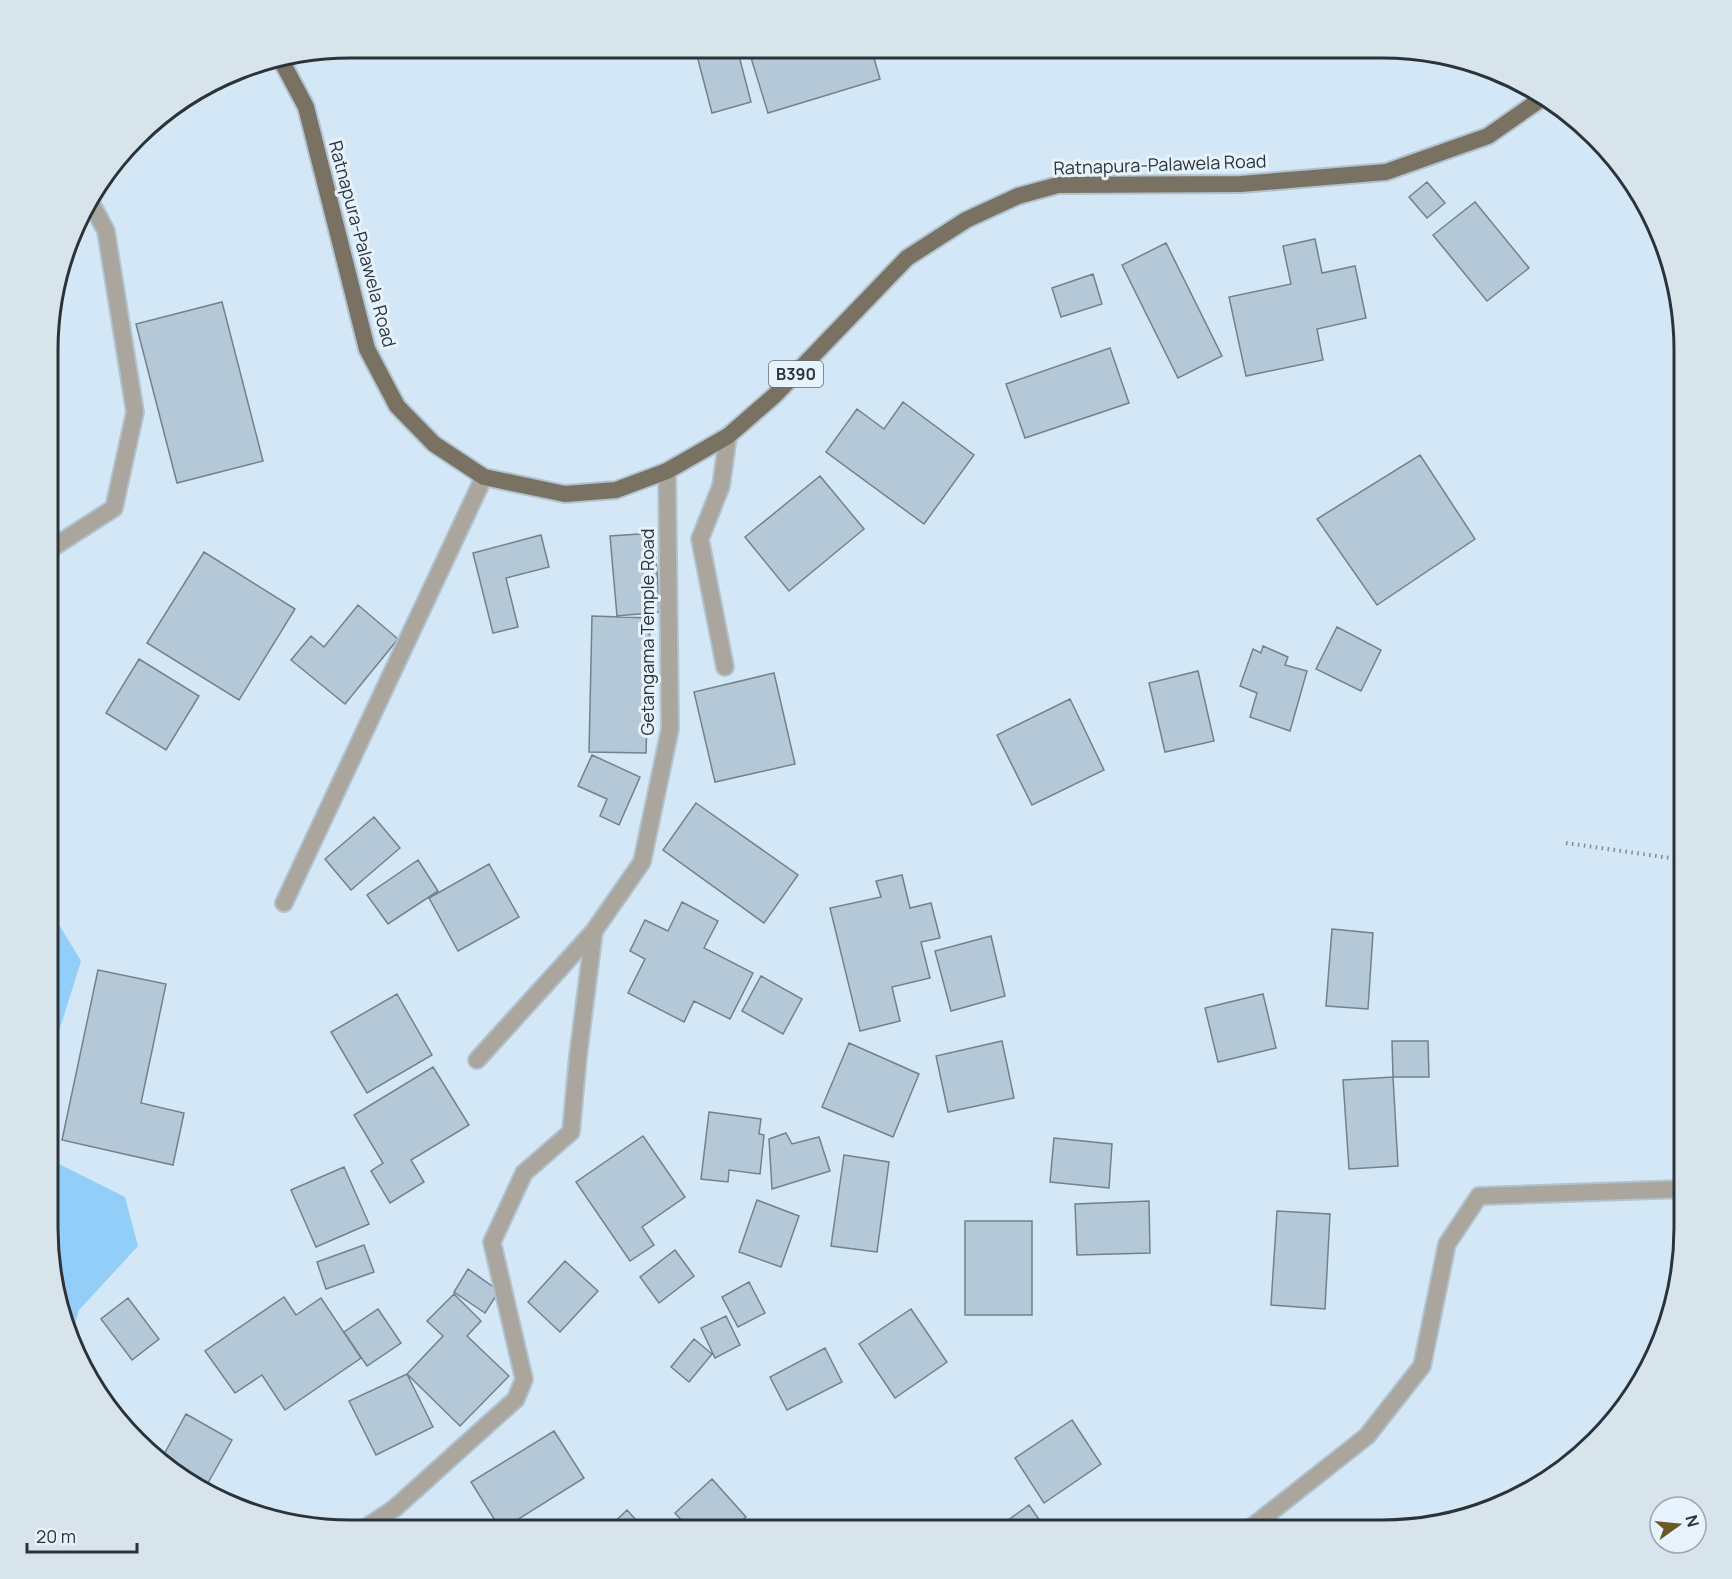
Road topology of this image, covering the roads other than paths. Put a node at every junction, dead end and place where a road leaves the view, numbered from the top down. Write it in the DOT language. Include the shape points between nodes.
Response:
graph roads {
  1 [pos="284,66"];
  2 [pos="1535,103"];
  3 [pos="95,210"];
  4 [pos="728,436"];
  5 [pos="667,471"];
  6 [pos="484,477"];
  7 [pos="58,544"];
  8 [pos="725,667"];
  9 [pos="284,903"];
  10 [pos="594,931"];
  11 [pos="477,1060"];
  12 [pos="1674,1189"];
  13 [pos="377,1520"];
  14 [pos="1261,1520"];
  1 -- 6 [label="main road, Ratnapura-Palawela Road / B390" via="306,107 367,349 397,406 434,444"];
  2 -- 4 [label="main road, Ratnapura-Palawela Road / B390" via="1488,136 1386,172 1241,184 1059,185 1018,196 966,220 907,258 774,396"];
  3 -- 7 [label="street" via="106,231 135,412 114,508"];
  4 -- 5 [label="main road, Ratnapura-Palawela Road / B390"];
  4 -- 8 [label="street" via="722,486 700,539"];
  5 -- 6 [label="main road, Ratnapura-Palawela Road / B390" via="616,490 565,494"];
  5 -- 10 [label="street, Getangama Temple Road" via="670,729 642,862"];
  6 -- 9 [label="street"];
  10 -- 11 [label="street"];
  10 -- 13 [label="street, Getangama Temple Road" via="571,1132 524,1173 492,1242 524,1379 516,1399"];
  12 -- 14 [label="street" via="1479,1196 1447,1244 1422,1366 1366,1436"];
}
